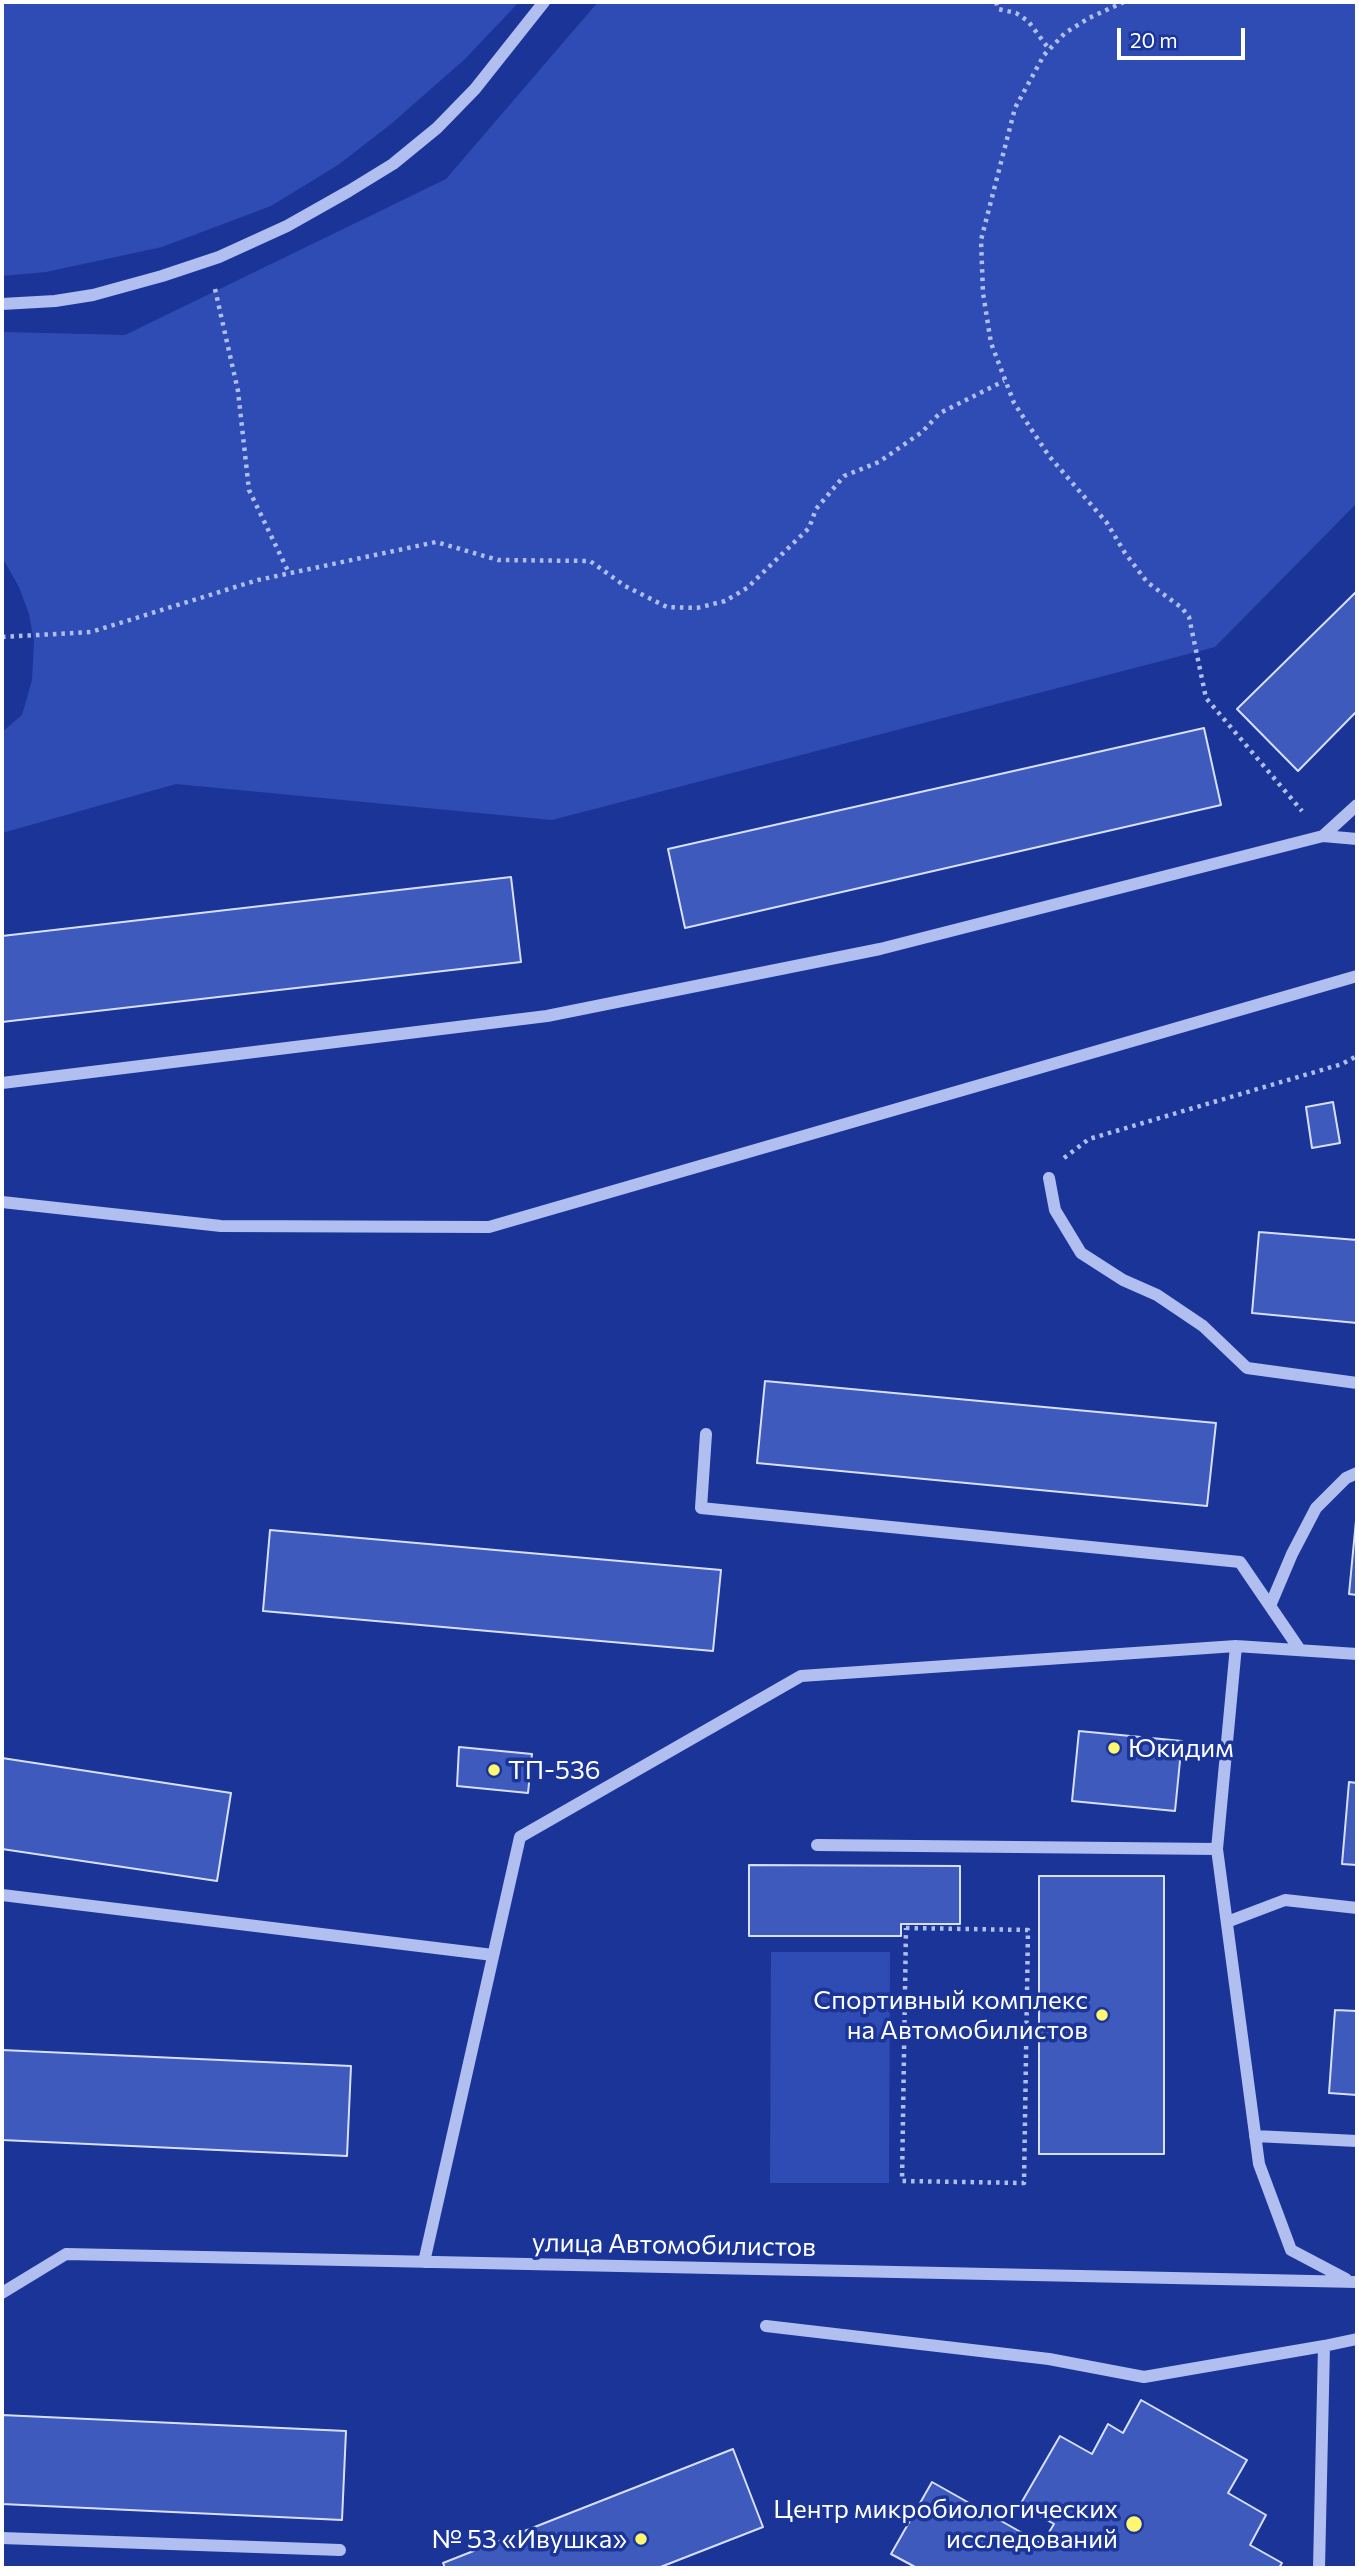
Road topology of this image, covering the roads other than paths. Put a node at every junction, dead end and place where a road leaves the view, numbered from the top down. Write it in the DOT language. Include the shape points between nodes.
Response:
graph roads {
  1 [pos="544,2"];
  2 [pos="2,304"];
  3 [pos="1357,805"];
  4 [pos="1323,836"];
  5 [pos="1357,839"];
  6 [pos="1357,976"];
  7 [pos="2,1083"];
  8 [pos="1049,1178"];
  9 [pos="2,1202"];
  10 [pos="1357,1383"];
  11 [pos="706,1434"];
  12 [pos="1357,1473"];
  13 [pos="1270,1606"];
  14 [pos="1236,1646"];
  15 [pos="1300,1650"];
  16 [pos="1357,1654"];
  17 [pos="817,1845"];
  18 [pos="1217,1849"];
  19 [pos="2,1895"];
  20 [pos="1357,1908"];
  21 [pos="1227,1922"];
  22 [pos="494,1955"];
  23 [pos="1255,2136"];
  24 [pos="1357,2141"];
  25 [pos="424,2262"];
  26 [pos="1353,2281"];
  27 [pos="2,2293"];
  28 [pos="766,2326"];
  29 [pos="1357,2339"];
  30 [pos="1324,2346"];
  31 [pos="2,2538"];
  32 [pos="340,2550"];
  33 [pos="1319,2568"];
  1 -- 2 [label="street" via="475,89 437,128 393,164 288,226 208,261 93,295"];
  3 -- 4 [label="street"];
  4 -- 5 [label="street"];
  4 -- 7 [label="street" via="880,949 547,1016"];
  6 -- 9 [label="street" via="489,1227 221,1226"];
  8 -- 10 [label="street" via="1055,1210 1081,1253 1203,1326 1247,1368"];
  11 -- 13 [label="street" via="701,1508 1240,1562"];
  12 -- 13 [label="street" via="1316,1508"];
  13 -- 15 [label="street"];
  14 -- 15 [label="street"];
  14 -- 18 [label="street"];
  14 -- 22 [label="street" via="801,1676 520,1837"];
  15 -- 16 [label="street"];
  17 -- 18 [label="street"];
  18 -- 21 [label="street"];
  19 -- 22 [label="street"];
  20 -- 21 [label="street" via="1285,1900"];
  21 -- 23 [label="street"];
  22 -- 25 [label="street"];
  23 -- 24 [label="street"];
  23 -- 26 [label="street" via="1259,2164 1291,2250"];
  25 -- 26 [label="street, улица Автомобилистов"];
  25 -- 27 [label="street, улица Автомобилистов" via="66,2254"];
  28 -- 30 [label="street" via="1144,2376"];
  29 -- 30 [label="street"];
  30 -- 33 [label="street"];
  31 -- 32 [label="street"];
}
